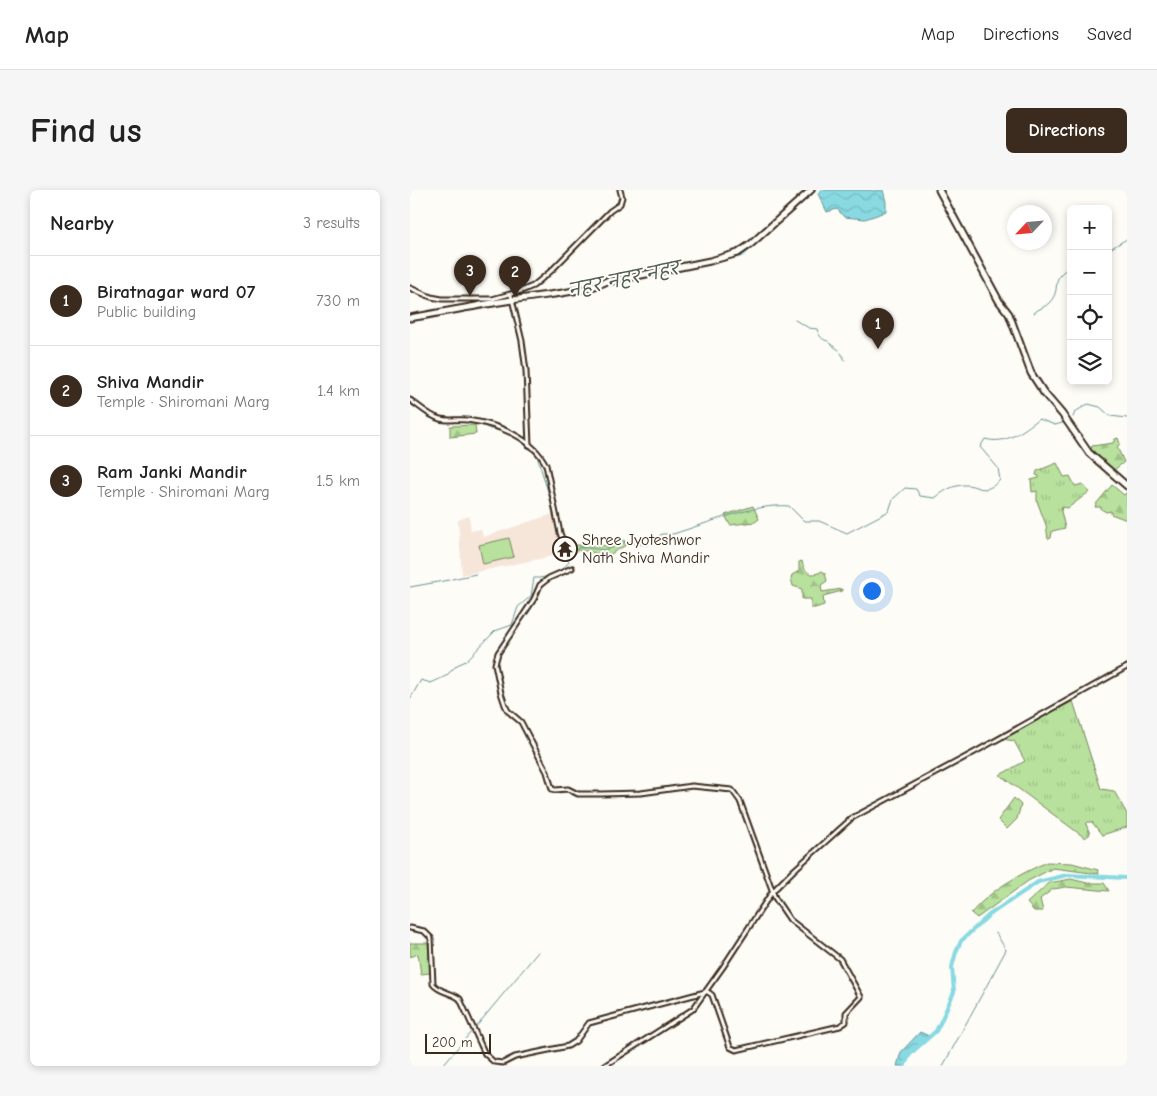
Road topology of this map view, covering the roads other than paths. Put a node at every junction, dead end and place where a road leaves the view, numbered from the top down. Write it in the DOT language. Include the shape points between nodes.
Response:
graph roads {
  1 [pos="620,190"];
  2 [pos="811,190"];
  3 [pos="939,190"];
  4 [pos="410,288"];
  5 [pos="512,300"];
  6 [pos="410,318"];
  7 [pos="410,400"];
  8 [pos="530,445"];
  9 [pos="1127,486"];
  10 [pos="569,550"];
  11 [pos="572,568"];
  12 [pos="1127,667"];
  13 [pos="772,892"];
  14 [pos="410,928"];
  15 [pos="705,992"];
  16 [pos="604,1066"];
  1 -- 5 [label="street" via="620,204 539,282"];
  2 -- 5 [label="main road" via="738,253 564,292"];
  3 -- 9 [label="main road" via="1009,314 1031,373 1089,453"];
  4 -- 5 [label="street" via="442,299"];
  5 -- 6 [label="main road"];
  5 -- 8 [label="street" via="526,371"];
  7 -- 8 [label="street" via="438,418 485,423 507,430"];
  8 -- 10 [label="street" via="546,465 562,542"];
  11 -- 13 [label="street" via="540,585 534,600 498,653 495,664 505,705 521,722 547,772 552,789 568,789 578,794 640,793 692,786 732,790 740,801"];
  12 -- 13 [label="street" via="852,818"];
  13 -- 15 [label="street"];
  13 -- 15 [label="street" via="790,920 840,959 861,997 846,1013 846,1022 736,1050 730,1047 712,995"];
  14 -- 15 [label="street" via="424,931 431,938 433,984 460,999 485,1054 494,1062 503,1063 515,1057 568,1046 576,1041 589,1023"];
  15 -- 16 [label="street" via="693,1009"];
}
